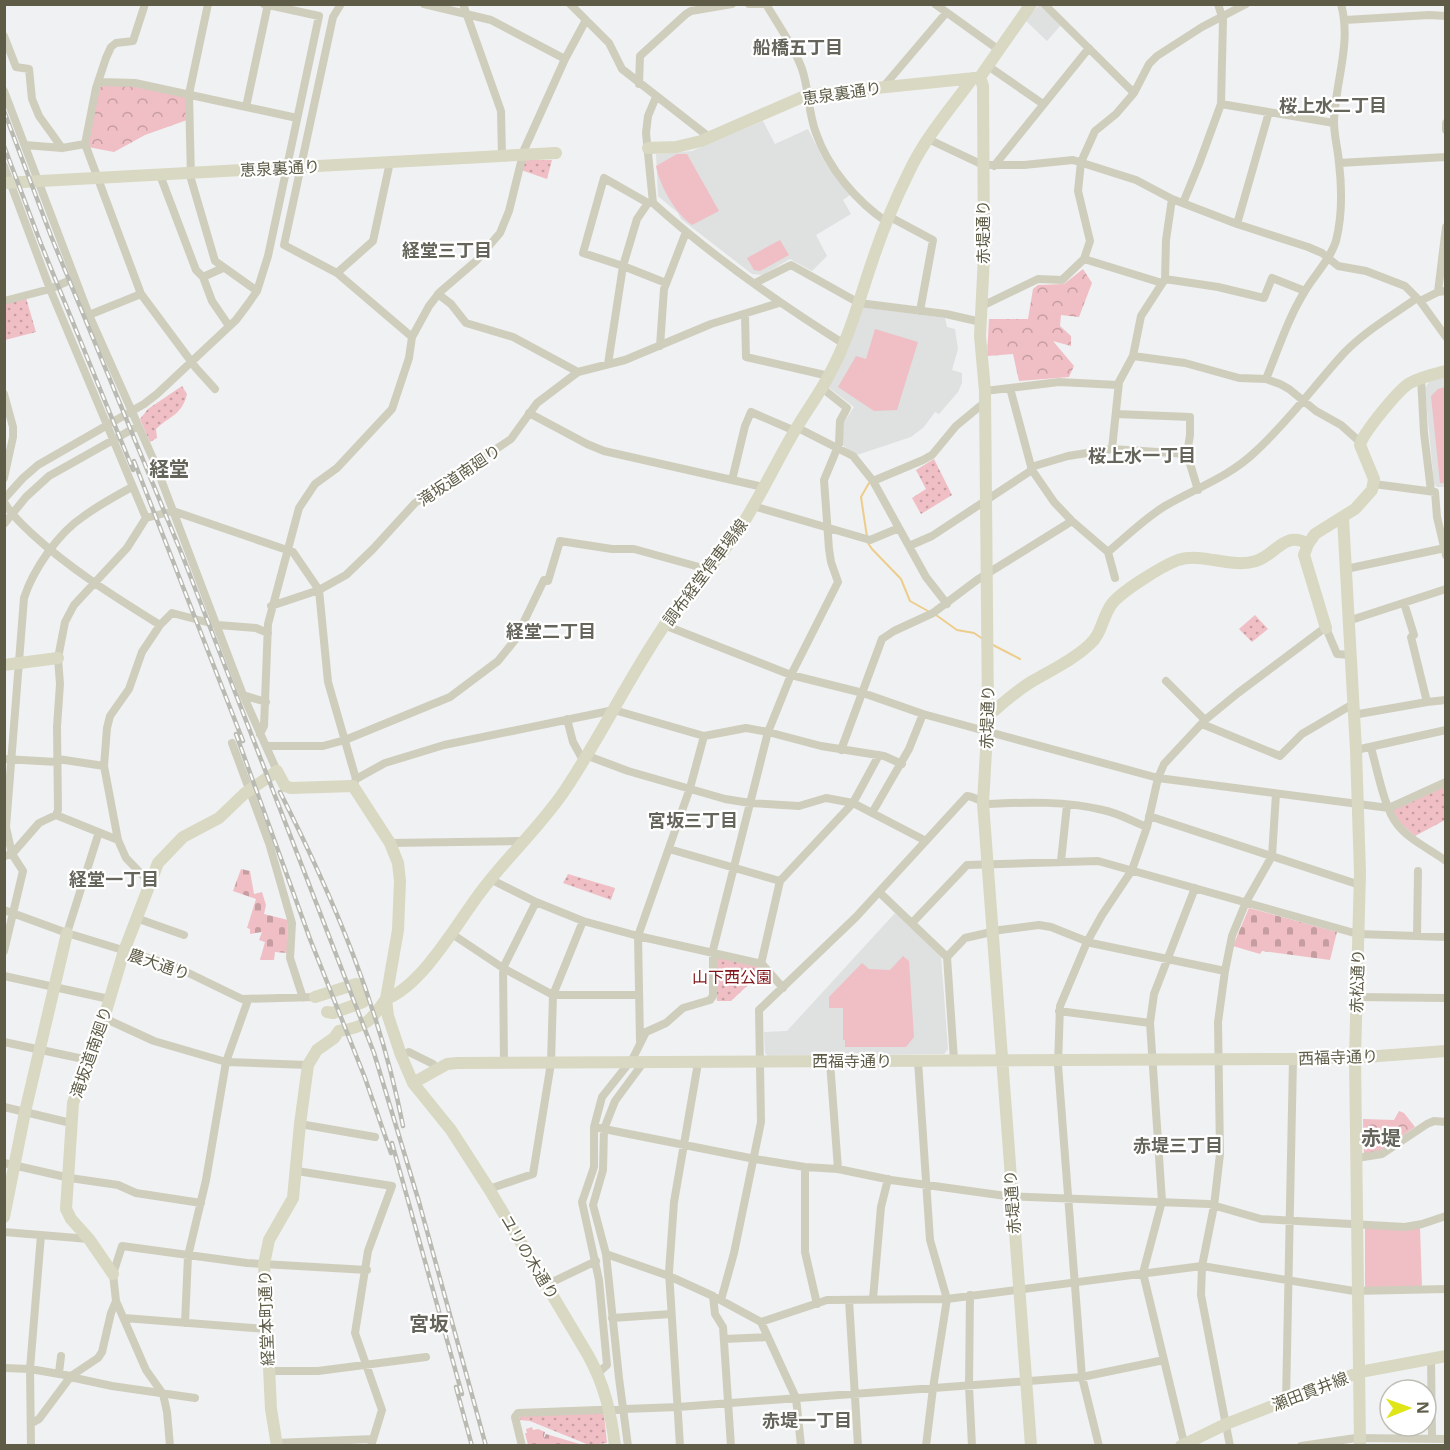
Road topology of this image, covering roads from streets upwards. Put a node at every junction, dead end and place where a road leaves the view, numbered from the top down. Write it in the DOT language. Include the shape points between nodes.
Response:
graph roads {
  1 [pos="145,4"];
  2 [pos="208,4"];
  3 [pos="341,4"];
  4 [pos="424,4"];
  5 [pos="463,4"];
  6 [pos="570,4"];
  7 [pos="732,4"];
  8 [pos="749,4"];
  9 [pos="764,4"];
  10 [pos="935,4"];
  11 [pos="1031,4"];
  12 [pos="1044,4"];
  13 [pos="1218,4"];
  14 [pos="1246,4"];
  15 [pos="1341,4"];
  16 [pos="1429,4"];
  17 [pos="266,5"];
  18 [pos="718,5"];
  19 [pos="946,13"];
  20 [pos="467,14"];
  21 [pos="1429,15"];
  22 [pos="1221,16"];
  23 [pos="1446,16"];
  24 [pos="586,20"];
  25 [pos="1345,20"];
  26 [pos="4,36"];
  27 [pos="1089,48"];
  28 [pos="999,50"];
  29 [pos="565,59"];
  30 [pos="988,66"];
  31 [pos="976,78"];
  32 [pos="99,82"];
  33 [pos="639,84"];
  34 [pos="884,86"];
  35 [pos="1134,93"];
  36 [pos="5,94"];
  37 [pos="189,94"];
  38 [pos="807,95"];
  39 [pos="656,97"];
  40 [pos="1043,104"];
  41 [pos="1221,104"];
  42 [pos="246,106"];
  43 [pos="1269,112"];
  44 [pos="297,118"];
  45 [pos="1334,123"];
  46 [pos="1446,123"];
  47 [pos="1446,130"];
  48 [pos="710,137"];
  49 [pos="928,139"];
  50 [pos="85,144"];
  51 [pos="25,145"];
  52 [pos="62,148"];
  53 [pos="648,148"];
  54 [pos="556,153"];
  55 [pos="522,156"];
  56 [pos="502,157"];
  57 [pos="1446,157"];
  58 [pos="390,162"];
  59 [pos="1081,162"];
  60 [pos="1339,163"];
  61 [pos="4,166"];
  62 [pos="988,166"];
  63 [pos="301,167"];
  64 [pos="286,168"];
  65 [pos="191,173"];
  66 [pos="160,175"];
  67 [pos="98,178"];
  68 [pos="39,181"];
  69 [pos="8,183"];
  70 [pos="1172,199"];
  71 [pos="650,203"];
  72 [pos="1183,203"];
  73 [pos="888,219"];
  74 [pos="1237,224"];
  75 [pos="1446,227"];
  76 [pos="686,232"];
  77 [pos="1084,259"];
  78 [pos="1328,259"];
  79 [pos="623,266"];
  80 [pos="223,268"];
  81 [pos="337,273"];
  82 [pos="203,277"];
  83 [pos="75,278"];
  84 [pos="1163,281"];
  85 [pos="666,283"];
  86 [pos="755,283"];
  87 [pos="50,289"];
  88 [pos="257,291"];
  89 [pos="1305,291"];
  90 [pos="1442,292"];
  91 [pos="141,294"];
  92 [pos="438,294"];
  93 [pos="1419,299"];
  94 [pos="4,301"];
  95 [pos="779,303"];
  96 [pos="859,303"];
  97 [pos="982,306"];
  98 [pos="920,311"];
  99 [pos="89,315"];
  100 [pos="745,315"];
  101 [pos="981,322"];
  102 [pos="229,326"];
  103 [pos="412,337"];
  104 [pos="1446,337"];
  105 [pos="844,344"];
  106 [pos="660,346"];
  107 [pos="1133,356"];
  108 [pos="191,362"];
  109 [pos="608,364"];
  110 [pos="1446,371"];
  111 [pos="578,372"];
  112 [pos="829,376"];
  113 [pos="1421,378"];
  114 [pos="1266,379"];
  115 [pos="1118,385"];
  116 [pos="822,388"];
  117 [pos="1010,388"];
  118 [pos="215,389"];
  119 [pos="4,394"];
  120 [pos="985,396"];
  121 [pos="1304,401"];
  122 [pos="130,410"];
  123 [pos="529,413"];
  124 [pos="1116,414"];
  125 [pos="106,424"];
  126 [pos="138,426"];
  127 [pos="795,429"];
  128 [pos="113,438"];
  129 [pos="1360,442"];
  130 [pos="838,448"];
  131 [pos="1112,449"];
  132 [pos="1187,454"];
  133 [pos="1031,468"];
  134 [pos="4,478"];
  135 [pos="732,480"];
  136 [pos="873,481"];
  137 [pos="1374,484"];
  138 [pos="132,487"];
  139 [pos="763,487"];
  140 [pos="1198,490"];
  141 [pos="1431,491"];
  142 [pos="4,500"];
  143 [pos="986,501"];
  144 [pos="753,506"];
  145 [pos="173,511"];
  146 [pos="12,514"];
  147 [pos="146,518"];
  148 [pos="1343,518"];
  149 [pos="1072,521"];
  150 [pos="4,524"];
  151 [pos="899,528"];
  152 [pos="828,529"];
  153 [pos="1308,544"];
  154 [pos="909,546"];
  155 [pos="50,550"];
  156 [pos="288,550"];
  157 [pos="1108,552"];
  158 [pos="1445,552"];
  159 [pos="1346,569"];
  160 [pos="710,570"];
  161 [pos="987,574"];
  162 [pos="1115,578"];
  163 [pos="95,584"];
  164 [pos="1446,589"];
  165 [pos="319,590"];
  166 [pos="1404,603"];
  167 [pos="947,604"];
  168 [pos="272,606"];
  169 [pos="1348,621"];
  170 [pos="160,625"];
  171 [pos="664,625"];
  172 [pos="218,626"];
  173 [pos="1326,628"];
  174 [pos="267,633"];
  175 [pos="1350,654"];
  176 [pos="58,658"];
  177 [pos="19,663"];
  178 [pos="4,665"];
  179 [pos="791,675"];
  180 [pos="1166,681"];
  181 [pos="863,693"];
  182 [pos="243,695"];
  183 [pos="1446,700"];
  184 [pos="266,702"];
  185 [pos="1427,702"];
  186 [pos="1353,709"];
  187 [pos="614,710"];
  188 [pos="923,714"];
  189 [pos="988,716"];
  190 [pos="567,719"];
  191 [pos="1203,722"];
  192 [pos="1446,730"];
  193 [pos="768,732"];
  194 [pos="988,732"];
  195 [pos="260,734"];
  196 [pos="704,736"];
  197 [pos="345,740"];
  198 [pos="232,743"];
  199 [pos="267,746"];
  200 [pos="1371,748"];
  201 [pos="841,750"];
  202 [pos="1356,750"];
  203 [pos="879,755"];
  204 [pos="8,759"];
  205 [pos="586,759"];
  206 [pos="57,761"];
  207 [pos="902,764"];
  208 [pos="104,766"];
  209 [pos="277,771"];
  210 [pos="1158,778"];
  211 [pos="355,782"];
  212 [pos="1446,782"];
  213 [pos="690,788"];
  214 [pos="251,789"];
  215 [pos="1276,794"];
  216 [pos="853,802"];
  217 [pos="750,803"];
  218 [pos="983,803"];
  219 [pos="1067,805"];
  220 [pos="1358,805"];
  221 [pos="1389,808"];
  222 [pos="872,813"];
  223 [pos="56,815"];
  224 [pos="1149,816"];
  225 [pos="1147,827"];
  226 [pos="99,832"];
  227 [pos="118,840"];
  228 [pos="926,841"];
  229 [pos="523,842"];
  230 [pos="390,843"];
  231 [pos="669,849"];
  232 [pos="8,855"];
  233 [pos="1272,856"];
  234 [pos="1444,858"];
  235 [pos="1061,861"];
  236 [pos="987,864"];
  237 [pos="732,868"];
  238 [pos="1132,870"];
  239 [pos="1418,870"];
  240 [pos="490,879"];
  241 [pos="780,881"];
  242 [pos="149,882"];
  243 [pos="1360,885"];
  244 [pos="1195,888"];
  245 [pos="879,892"];
  246 [pos="536,902"];
  247 [pos="1246,902"];
  248 [pos="4,910"];
  249 [pos="14,913"];
  250 [pos="136,918"];
  251 [pos="583,921"];
  252 [pos="912,923"];
  253 [pos="992,932"];
  254 [pos="67,933"];
  255 [pos="452,934"];
  256 [pos="1358,934"];
  257 [pos="184,935"];
  258 [pos="638,936"];
  259 [pos="1417,936"];
  260 [pos="1446,938"];
  261 [pos="1087,942"];
  262 [pos="4,951"];
  263 [pos="124,951"];
  264 [pos="712,953"];
  265 [pos="947,957"];
  266 [pos="1167,959"];
  267 [pos="761,964"];
  268 [pos="503,968"];
  269 [pos="1224,971"];
  270 [pos="4,976"];
  271 [pos="55,987"];
  272 [pos="783,988"];
  273 [pos="553,995"];
  274 [pos="638,995"];
  275 [pos="1356,997"];
  276 [pos="309,998"];
  277 [pos="1446,998"];
  278 [pos="109,999"];
  279 [pos="386,999"];
  280 [pos="248,1000"];
  281 [pos="1059,1011"];
  282 [pos="327,1012"];
  283 [pos="104,1018"];
  284 [pos="1150,1023"];
  285 [pos="339,1031"];
  286 [pos="640,1041"];
  287 [pos="4,1042"];
  288 [pos="39,1050"];
  289 [pos="1446,1051"];
  290 [pos="401,1055"];
  291 [pos="1355,1057"];
  292 [pos="1152,1059"];
  293 [pos="1218,1059"];
  294 [pos="1293,1059"];
  295 [pos="88,1060"];
  296 [pos="954,1060"];
  297 [pos="1001,1060"];
  298 [pos="1058,1060"];
  299 [pos="918,1061"];
  300 [pos="226,1062"];
  301 [pos="761,1062"];
  302 [pos="830,1062"];
  303 [pos="504,1063"];
  304 [pos="551,1063"];
  305 [pos="628,1063"];
  306 [pos="643,1063"];
  307 [pos="698,1063"];
  308 [pos="308,1065"];
  309 [pos="437,1070"];
  310 [pos="413,1083"];
  311 [pos="4,1107"];
  312 [pos="25,1112"];
  313 [pos="1446,1122"];
  314 [pos="71,1123"];
  315 [pos="300,1124"];
  316 [pos="594,1127"];
  317 [pos="604,1129"];
  318 [pos="375,1137"];
  319 [pos="684,1145"];
  320 [pos="1357,1158"];
  321 [pos="755,1159"];
  322 [pos="9,1163"];
  323 [pos="805,1167"];
  324 [pos="838,1169"];
  325 [pos="297,1171"];
  326 [pos="70,1178"];
  327 [pos="888,1179"];
  328 [pos="928,1185"];
  329 [pos="489,1189"];
  330 [pos="1011,1196"];
  331 [pos="1068,1199"];
  332 [pos="1162,1201"];
  333 [pos="201,1203"];
  334 [pos="1214,1206"];
  335 [pos="4,1216"];
  336 [pos="1446,1216"];
  337 [pos="1289,1220"];
  338 [pos="1358,1224"];
  339 [pos="4,1232"];
  340 [pos="41,1235"];
  341 [pos="89,1239"];
  342 [pos="606,1254"];
  343 [pos="188,1256"];
  344 [pos="596,1261"];
  345 [pos="264,1264"];
  346 [pos="1202,1266"];
  347 [pos="367,1270"];
  348 [pos="1143,1273"];
  349 [pos="112,1274"];
  350 [pos="669,1276"];
  351 [pos="1288,1280"];
  352 [pos="1075,1282"];
  353 [pos="546,1285"];
  354 [pos="1019,1289"];
  355 [pos="1446,1289"];
  356 [pos="1359,1292"];
  357 [pos="970,1295"];
  358 [pos="717,1298"];
  359 [pos="873,1299"];
  360 [pos="947,1299"];
  361 [pos="849,1300"];
  362 [pos="116,1301"];
  363 [pos="817,1304"];
  364 [pos="671,1314"];
  365 [pos="124,1318"];
  366 [pos="612,1318"];
  367 [pos="761,1322"];
  368 [pos="185,1323"];
  369 [pos="266,1329"];
  370 [pos="767,1337"];
  371 [pos="724,1339"];
  372 [pos="61,1356"];
  373 [pos="1446,1356"];
  374 [pos="426,1358"];
  375 [pos="1431,1358"];
  376 [pos="1164,1360"];
  377 [pos="366,1365"];
  378 [pos="4,1368"];
  379 [pos="30,1369"];
  380 [pos="268,1371"];
  381 [pos="1360,1372"];
  382 [pos="59,1373"];
  383 [pos="598,1373"];
  384 [pos="71,1376"];
  385 [pos="1082,1377"];
  386 [pos="1431,1378"];
  387 [pos="1025,1381"];
  388 [pos="969,1386"];
  389 [pos="933,1388"];
  390 [pos="163,1394"];
  391 [pos="855,1394"];
  392 [pos="195,1398"];
  393 [pos="796,1398"];
  394 [pos="1286,1401"];
  395 [pos="728,1403"];
  396 [pos="678,1407"];
  397 [pos="616,1409"];
  398 [pos="32,1424"];
  399 [pos="1226,1424"];
  400 [pos="1432,1438"];
  401 [pos="372,1442"];
  402 [pos="1360,1442"];
  403 [pos="277,1444"];
  404 [pos="1183,1444"];
  405 [pos="170,1445"];
  406 [pos="31,1446"];
  407 [pos="522,1446"];
  408 [pos="615,1446"];
  409 [pos="628,1446"];
  410 [pos="680,1446"];
  411 [pos="731,1446"];
  412 [pos="801,1446"];
  413 [pos="858,1446"];
  414 [pos="926,1446"];
  415 [pos="972,1446"];
  416 [pos="1031,1446"];
  417 [pos="1099,1446"];
  418 [pos="1230,1446"];
  419 [pos="1301,1446"];
  1 -- 32 [label="street" via="133,41 111,47"];
  2 -- 37 [label="street"];
  3 -- 63 [label="street" via="333,17"];
  4 -- 20 [label="street"];
  5 -- 20 [label="street"];
  6 -- 24 [label="street"];
  7 -- 18 [label="street"];
  8 -- 9 [label="street"];
  9 -- 38 [label="street" via="802,69"];
  10 -- 19 [label="street"];
  11 -- 28 [label="street"];
  12 -- 27 [label="street"];
  13 -- 22 [label="street"];
  14 -- 22 [label="street"];
  15 -- 25 [label="street"];
  16 -- 21 [label="street"];
  17 -- 42 [label="street"];
  17 -- 44 [label="street" via="319,16"];
  18 -- 33 [label="street" via="686,14 640,56"];
  19 -- 28 [label="street"];
  19 -- 34 [label="street"];
  20 -- 29 [label="street" via="491,20"];
  20 -- 56 [label="street" via="501,111"];
  21 -- 23 [label="street"];
  21 -- 25 [label="street"];
  22 -- 35 [label="street" via="1157,56"];
  22 -- 41 [label="street"];
  24 -- 29 [label="street"];
  24 -- 33 [label="street" via="609,43 622,69"];
  25 -- 45 [label="street"];
  26 -- 52 [label="street" via="16,67 29,69 32,99 39,116"];
  27 -- 35 [label="street"];
  27 -- 40 [label="street"];
  28 -- 30 [label="street"];
  29 -- 55 [label="street"];
  30 -- 31 [label="street"];
  30 -- 40 [label="street"];
  31 -- 34 [label="street, 恵泉裏通り"];
  31 -- 49 [label="street, 調布経堂停車場線"];
  31 -- 62 [label="street, 赤堤通り" via="982,86"];
  32 -- 37 [label="street" via="135,83"];
  32 -- 50 [label="street"];
  33 -- 39 [label="street"];
  34 -- 38 [label="street, 恵泉裏通り"];
  35 -- 59 [label="street" via="1095,131"];
  36 -- 51 [label="street"];
  37 -- 42 [label="street"];
  37 -- 65 [label="street"];
  38 -- 48 [label="street, 恵泉裏通り"];
  38 -- 73 [label="street" via="816,133 828,158 863,202"];
  39 -- 48 [label="street"];
  39 -- 53 [label="street" via="648,116"];
  40 -- 62 [label="street"];
  41 -- 43 [label="street"];
  41 -- 72 [label="street"];
  42 -- 44 [label="street"];
  43 -- 45 [label="street"];
  43 -- 74 [label="street"];
  44 -- 64 [label="street"];
  45 -- 60 [label="street"];
  46 -- 47 [label="street"];
  48 -- 53 [label="street, 恵泉裏通り" via="684,146"];
  49 -- 62 [label="street"];
  49 -- 73 [label="street, 調布経堂停車場線"];
  50 -- 52 [label="street"];
  50 -- 67 [label="street"];
  51 -- 52 [label="street"];
  51 -- 68 [label="street"];
  53 -- 71 [label="street"];
  54 -- 55 [label="street, 恵泉裏通り"];
  55 -- 56 [label="street, 恵泉裏通り"];
  55 -- 92 [label="street" via="500,233 476,261"];
  56 -- 58 [label="street, 恵泉裏通り"];
  57 -- 60 [label="street"];
  58 -- 63 [label="street, 恵泉裏通り"];
  58 -- 81 [label="street" via="373,241"];
  59 -- 62 [label="street"];
  59 -- 70 [label="street" via="1136,180"];
  59 -- 77 [label="street" via="1078,191 1090,241"];
  60 -- 78 [label="street" via="1340,214"];
  61 -- 69 [label="street"];
  62 -- 97 [label="street, 赤堤通り"];
  63 -- 64 [label="street, 恵泉裏通り"];
  63 -- 81 [label="street" via="284,245"];
  64 -- 65 [label="street, 恵泉裏通り"];
  64 -- 88 [label="street"];
  65 -- 66 [label="street, 恵泉裏通り"];
  65 -- 80 [label="street" via="215,261"];
  66 -- 67 [label="street, 恵泉裏通り"];
  66 -- 82 [label="street" via="196,270"];
  67 -- 68 [label="street, 恵泉裏通り"];
  67 -- 91 [label="street"];
  68 -- 69 [label="street, 恵泉裏通り"];
  68 -- 83 [label="street"];
  69 -- 87 [label="street"];
  70 -- 72 [label="street"];
  70 -- 84 [label="street"];
  71 -- 76 [label="street"];
  71 -- 79 [label="street" via="637,219"];
  71 -- 79 [label="street" via="604,178 583,253"];
  72 -- 74 [label="street"];
  73 -- 96 [label="street, 調布経堂停車場線"];
  73 -- 98 [label="street" via="933,240"];
  74 -- 78 [label="street" via="1308,247"];
  75 -- 90 [label="street"];
  76 -- 85 [label="street"];
  76 -- 86 [label="street"];
  77 -- 84 [label="street"];
  77 -- 97 [label="street" via="1062,280 1038,279"];
  78 -- 89 [label="street"];
  78 -- 93 [label="street" via="1338,266 1393,279"];
  79 -- 85 [label="street"];
  79 -- 109 [label="street"];
  80 -- 82 [label="street"];
  80 -- 88 [label="street"];
  81 -- 103 [label="street"];
  82 -- 102 [label="street"];
  83 -- 87 [label="street"];
  83 -- 99 [label="street"];
  84 -- 89 [label="street" via="1218,287 1264,298 1272,278"];
  84 -- 107 [label="street" via="1141,316"];
  85 -- 106 [label="street"];
  86 -- 95 [label="street"];
  86 -- 96 [label="street" via="791,265"];
  87 -- 94 [label="street"];
  87 -- 125 [label="street"];
  88 -- 102 [label="street"];
  89 -- 114 [label="street"];
  90 -- 93 [label="street"];
  91 -- 99 [label="street"];
  91 -- 108 [label="street"];
  92 -- 103 [label="street"];
  92 -- 111 [label="street" via="466,323 513,338"];
  93 -- 104 [label="street"];
  93 -- 121 [label="street" via="1372,329 1346,352"];
  95 -- 100 [label="street, 滝坂道南廻り"];
  95 -- 105 [label="street"];
  96 -- 98 [label="street"];
  96 -- 105 [label="street, 調布経堂停車場線"];
  97 -- 101 [label="street, 赤堤通り"];
  98 -- 101 [label="street"];
  99 -- 122 [label="street"];
  100 -- 106 [label="street, 滝坂道南廻り" via="711,324"];
  100 -- 112 [label="street" via="746,357"];
  101 -- 120 [label="street, 赤堤通り"];
  102 -- 108 [label="street"];
  103 -- 156 [label="street" via="392,409 338,468 315,484 299,508"];
  105 -- 112 [label="street, 調布経堂停車場線"];
  106 -- 109 [label="street, 滝坂道南廻り"];
  107 -- 114 [label="street" via="1185,363 1239,378"];
  107 -- 115 [label="street"];
  108 -- 118 [label="street"];
  108 -- 122 [label="street" via="157,394"];
  109 -- 111 [label="street, 滝坂道南廻り"];
  110 -- 113 [label="street"];
  111 -- 123 [label="street, 滝坂道南廻り"];
  112 -- 116 [label="street, 調布経堂停車場線"];
  113 -- 129 [label="street" via="1402,389"];
  113 -- 141 [label="street"];
  114 -- 121 [label="street"];
  115 -- 117 [label="street" via="1059,382"];
  115 -- 124 [label="street"];
  116 -- 127 [label="street, 調布経堂停車場線"];
  116 -- 130 [label="street" via="847,408 840,421"];
  117 -- 120 [label="street"];
  117 -- 133 [label="street"];
  119 -- 134 [label="street" via="13,427"];
  120 -- 136 [label="street" via="932,455"];
  120 -- 143 [label="street, 赤堤通り"];
  121 -- 129 [label="street"];
  121 -- 140 [label="street" via="1248,458"];
  122 -- 125 [label="street"];
  122 -- 126 [label="street"];
  123 -- 135 [label="street" via="604,451"];
  123 -- 165 [label="street, 滝坂道南廻り" via="511,438 415,503 346,575"];
  124 -- 131 [label="street"];
  124 -- 132 [label="street" via="1190,417"];
  125 -- 128 [label="street"];
  125 -- 142 [label="street" via="38,465"];
  126 -- 128 [label="street"];
  126 -- 145 [label="street"];
  127 -- 130 [label="street"];
  127 -- 135 [label="street" via="751,412"];
  127 -- 139 [label="street, 調布経堂停車場線"];
  128 -- 138 [label="street"];
  128 -- 146 [label="street" via="49,476"];
  129 -- 137 [label="street"];
  130 -- 136 [label="street" via="853,456"];
  130 -- 152 [label="street" via="824,480"];
  131 -- 132 [label="street"];
  131 -- 133 [label="street" via="1068,456"];
  132 -- 140 [label="street"];
  133 -- 143 [label="street"];
  133 -- 149 [label="street"];
  135 -- 139 [label="street"];
  136 -- 151 [label="street"];
  137 -- 141 [label="street"];
  137 -- 148 [label="street" via="1362,503"];
  138 -- 147 [label="street"];
  138 -- 155 [label="street" via="81,517"];
  139 -- 144 [label="street, 調布経堂停車場線"];
  140 -- 157 [label="street" via="1164,507"];
  141 -- 158 [label="street" via="1435,492"];
  142 -- 146 [label="street"];
  143 -- 154 [label="street"];
  143 -- 161 [label="street, 赤堤通り"];
  144 -- 152 [label="street"];
  144 -- 160 [label="street, 調布経堂停車場線"];
  145 -- 147 [label="street"];
  145 -- 156 [label="street"];
  145 -- 172 [label="street"];
  146 -- 150 [label="street"];
  146 -- 155 [label="street"];
  147 -- 163 [label="street"];
  148 -- 153 [label="street" via="1315,534"];
  148 -- 159 [label="street, 赤松通り"];
  149 -- 157 [label="street"];
  149 -- 161 [label="street"];
  151 -- 152 [label="street" via="866,539"];
  151 -- 154 [label="street"];
  152 -- 179 [label="street" via="831,562 838,582"];
  153 -- 173 [label="street" via="1304,555"];
  153 -- 189 [label="street" via="1300,539 1284,542 1256,561 1194,558 1169,564 1117,597 1090,645 1015,692"];
  154 -- 167 [label="street"];
  155 -- 163 [label="street"];
  155 -- 177 [label="street" via="29,581 24,598"];
  156 -- 165 [label="street"];
  156 -- 168 [label="street"];
  157 -- 162 [label="street"];
  158 -- 159 [label="street"];
  159 -- 169 [label="street, 赤松通り"];
  160 -- 171 [label="street, 調布経堂停車場線"];
  160 -- 197 [label="street" via="634,549 560,541 549,581 544,580 515,640 498,661 450,697"];
  161 -- 167 [label="street"];
  161 -- 189 [label="street, 赤堤通り"];
  163 -- 170 [label="street"];
  163 -- 176 [label="street" via="78,600 65,622"];
  164 -- 166 [label="street"];
  165 -- 168 [label="street, 滝坂道南廻り"];
  165 -- 197 [label="street" via="328,682"];
  166 -- 169 [label="street"];
  166 -- 185 [label="street"];
  167 -- 181 [label="street" via="882,639"];
  168 -- 174 [label="street"];
  169 -- 175 [label="street, 赤松通り"];
  170 -- 172 [label="street" via="172,613"];
  170 -- 208 [label="street" via="142,651 129,689 110,716"];
  171 -- 179 [label="street"];
  171 -- 187 [label="street, 調布経堂停車場線"];
  172 -- 174 [label="street" via="256,628"];
  172 -- 182 [label="street"];
  173 -- 175 [label="street" via="1336,654"];
  173 -- 191 [label="street"];
  174 -- 184 [label="street"];
  175 -- 186 [label="street, 赤松通り"];
  176 -- 177 [label="street"];
  176 -- 206 [label="street"];
  177 -- 178 [label="street"];
  177 -- 204 [label="street"];
  179 -- 181 [label="street"];
  179 -- 193 [label="street"];
  180 -- 191 [label="street"];
  181 -- 188 [label="street"];
  181 -- 201 [label="street"];
  182 -- 184 [label="street"];
  182 -- 195 [label="street"];
  183 -- 185 [label="street"];
  184 -- 195 [label="street"];
  185 -- 186 [label="street"];
  186 -- 191 [label="street" via="1302,734 1280,756"];
  186 -- 202 [label="street, 赤松通り"];
  187 -- 190 [label="street"];
  187 -- 196 [label="street"];
  187 -- 205 [label="street, 調布経堂停車場線"];
  188 -- 194 [label="street"];
  188 -- 207 [label="street"];
  189 -- 194 [label="street, 赤堤通り"];
  190 -- 205 [label="street" via="573,742"];
  190 -- 211 [label="street" via="416,753 385,763"];
  191 -- 210 [label="street" via="1164,764"];
  192 -- 200 [label="street"];
  193 -- 196 [label="street" via="746,728"];
  193 -- 201 [label="street"];
  193 -- 217 [label="street"];
  194 -- 210 [label="street"];
  194 -- 218 [label="street, 赤堤通り"];
  195 -- 199 [label="street"];
  196 -- 213 [label="street"];
  197 -- 199 [label="street" via="323,746"];
  197 -- 211 [label="street"];
  198 -- 214 [label="street"];
  199 -- 209 [label="street"];
  200 -- 202 [label="street"];
  200 -- 221 [label="street"];
  201 -- 203 [label="street"];
  202 -- 220 [label="street, 赤松通り"];
  203 -- 207 [label="street"];
  203 -- 216 [label="street"];
  204 -- 206 [label="street"];
  204 -- 232 [label="street"];
  205 -- 213 [label="street"];
  205 -- 229 [label="street, 調布経堂停車場線"];
  206 -- 208 [label="street"];
  206 -- 223 [label="street"];
  207 -- 222 [label="street"];
  208 -- 227 [label="street"];
  209 -- 211 [label="street" via="285,786 291,788"];
  209 -- 214 [label="street, 滝坂道南廻り"];
  210 -- 215 [label="street"];
  210 -- 224 [label="street"];
  211 -- 230 [label="street"];
  212 -- 221 [label="street"];
  213 -- 217 [label="street"];
  213 -- 231 [label="street"];
  214 -- 242 [label="street, 滝坂道南廻り" via="219,818 183,837 161,858"];
  214 -- 276 [label="street" via="292,923 290,958"];
  215 -- 220 [label="street"];
  215 -- 233 [label="street"];
  216 -- 217 [label="street" via="826,798 799,806"];
  216 -- 222 [label="street"];
  216 -- 241 [label="street"];
  217 -- 237 [label="street"];
  218 -- 219 [label="street"];
  218 -- 228 [label="street" via="967,796"];
  218 -- 236 [label="street, 赤堤通り"];
  219 -- 225 [label="street" via="1104,810"];
  219 -- 235 [label="street"];
  220 -- 221 [label="street"];
  220 -- 243 [label="street, 赤松通り"];
  221 -- 234 [label="street" via="1396,824"];
  222 -- 228 [label="street"];
  223 -- 226 [label="street"];
  223 -- 232 [label="street" via="39,823"];
  224 -- 225 [label="street"];
  224 -- 233 [label="street"];
  225 -- 238 [label="street"];
  226 -- 227 [label="street"];
  226 -- 254 [label="street"];
  227 -- 242 [label="street" via="126,858"];
  228 -- 245 [label="street"];
  229 -- 230 [label="street"];
  229 -- 240 [label="street, 調布経堂停車場線"];
  230 -- 279 [label="street" via="400,881 397,937"];
  231 -- 237 [label="street"];
  231 -- 258 [label="street"];
  232 -- 249 [label="street" via="23,871"];
  233 -- 243 [label="street"];
  233 -- 247 [label="street"];
  235 -- 236 [label="street"];
  235 -- 238 [label="street" via="1092,860"];
  236 -- 252 [label="street" via="967,865"];
  236 -- 253 [label="street, 赤堤通り"];
  237 -- 241 [label="street"];
  237 -- 264 [label="street"];
  238 -- 244 [label="street"];
  238 -- 261 [label="street"];
  239 -- 259 [label="street"];
  240 -- 246 [label="street"];
  240 -- 255 [label="street, 調布経堂停車場線"];
  241 -- 267 [label="street"];
  242 -- 250 [label="street, 滝坂道南廻り"];
  243 -- 256 [label="street, 赤松通り"];
  244 -- 247 [label="street"];
  244 -- 266 [label="street"];
  245 -- 252 [label="street"];
  245 -- 272 [label="street"];
  246 -- 251 [label="street"];
  246 -- 268 [label="street"];
  247 -- 256 [label="street"];
  247 -- 269 [label="street" via="1232,936"];
  248 -- 249 [label="street, 農大通り"];
  249 -- 254 [label="street, 農大通り"];
  249 -- 262 [label="street"];
  250 -- 257 [label="street"];
  250 -- 263 [label="street, 滝坂道南廻り"];
  251 -- 258 [label="street"];
  251 -- 273 [label="street"];
  252 -- 265 [label="street"];
  253 -- 261 [label="street" via="1039,925"];
  253 -- 265 [label="street" via="965,938"];
  253 -- 297 [label="street, 赤堤通り"];
  254 -- 263 [label="street, 農大通り"];
  254 -- 271 [label="street"];
  255 -- 268 [label="street"];
  255 -- 279 [label="street, 調布経堂停車場線" via="415,978"];
  256 -- 259 [label="street"];
  256 -- 275 [label="street, 赤松通り"];
  258 -- 264 [label="street"];
  258 -- 274 [label="street"];
  259 -- 260 [label="street"];
  261 -- 266 [label="street"];
  261 -- 281 [label="street"];
  263 -- 278 [label="street, 滝坂道南廻り"];
  263 -- 280 [label="street, 農大通り" via="172,965"];
  264 -- 267 [label="street"];
  264 -- 286 [label="street" via="710,1000 682,1008 666,1023 649,1029"];
  265 -- 296 [label="street"];
  266 -- 269 [label="street"];
  266 -- 284 [label="street" via="1154,994"];
  267 -- 272 [label="street"];
  268 -- 273 [label="street"];
  268 -- 303 [label="street"];
  269 -- 293 [label="street"];
  270 -- 271 [label="street"];
  271 -- 278 [label="street"];
  271 -- 288 [label="street"];
  272 -- 301 [label="street" via="759,1010"];
  273 -- 274 [label="street"];
  273 -- 304 [label="street"];
  274 -- 286 [label="street"];
  275 -- 277 [label="street"];
  275 -- 291 [label="street, 赤松通り"];
  276 -- 280 [label="street, 農大通り"];
  276 -- 282 [label="street" via="321,999"];
  276 -- 282 [label="street" via="356,984 363,1002"];
  278 -- 283 [label="street, 滝坂道南廻り"];
  279 -- 285 [label="street" via="372,1020 358,1028"];
  279 -- 290 [label="street"];
  280 -- 300 [label="street"];
  281 -- 284 [label="street"];
  281 -- 298 [label="street"];
  282 -- 285 [label="street"];
  283 -- 295 [label="street, 滝坂道南廻り"];
  283 -- 300 [label="street" via="154,1041"];
  284 -- 292 [label="street"];
  285 -- 308 [label="street" via="316,1050"];
  286 -- 305 [label="street"];
  287 -- 288 [label="street"];
  288 -- 295 [label="street"];
  288 -- 312 [label="street"];
  289 -- 291 [label="street, 西福寺通り"];
  290 -- 309 [label="street" via="409,1052"];
  290 -- 310 [label="street"];
  291 -- 294 [label="street, 西福寺通り"];
  291 -- 320 [label="street, 赤松通り"];
  292 -- 293 [label="street, 西福寺通り"];
  292 -- 298 [label="street, 西福寺通り"];
  292 -- 332 [label="street"];
  293 -- 294 [label="street, 西福寺通り"];
  293 -- 334 [label="street" via="1220,1154"];
  294 -- 337 [label="street"];
  295 -- 314 [label="street, 滝坂道南廻り" via="73,1103"];
  296 -- 297 [label="street, 西福寺通り"];
  296 -- 299 [label="street, 西福寺通り"];
  297 -- 298 [label="street, 西福寺通り"];
  297 -- 330 [label="street, 赤堤通り"];
  298 -- 331 [label="street"];
  299 -- 302 [label="street, 西福寺通り"];
  299 -- 328 [label="street"];
  300 -- 308 [label="street"];
  300 -- 333 [label="street"];
  301 -- 302 [label="street, 西福寺通り"];
  301 -- 307 [label="street, 西福寺通り"];
  301 -- 321 [label="street" via="761,1122"];
  302 -- 324 [label="street"];
  303 -- 304 [label="street, 西福寺通り"];
  303 -- 309 [label="street, 西福寺通り" via="447,1064"];
  304 -- 305 [label="street, 西福寺通り"];
  304 -- 329 [label="street" via="533,1174"];
  305 -- 306 [label="street, 西福寺通り"];
  305 -- 316 [label="street" via="602,1097"];
  306 -- 307 [label="street, 西福寺通り"];
  306 -- 317 [label="street" via="615,1101"];
  307 -- 319 [label="street"];
  308 -- 315 [label="street, 経堂本町通り"];
  309 -- 310 [label="street, 西福寺通り"];
  310 -- 329 [label="street, ユリの木通り" via="451,1130"];
  311 -- 312 [label="street"];
  312 -- 314 [label="street"];
  312 -- 322 [label="street"];
  313 -- 320 [label="street" via="1427,1124 1382,1154"];
  314 -- 326 [label="street, 滝坂道南廻り"];
  315 -- 318 [label="street"];
  315 -- 325 [label="street, 経堂本町通り"];
  316 -- 317 [label="street"];
  316 -- 344 [label="street" via="594,1167 582,1202"];
  317 -- 319 [label="street"];
  317 -- 342 [label="street" via="603,1170 593,1205"];
  319 -- 321 [label="street"];
  319 -- 350 [label="street" via="674,1202"];
  320 -- 338 [label="street, 赤松通り"];
  321 -- 323 [label="street"];
  321 -- 358 [label="street" via="734,1253"];
  322 -- 326 [label="street"];
  322 -- 335 [label="street"];
  323 -- 324 [label="street"];
  323 -- 363 [label="street" via="805,1252"];
  324 -- 327 [label="street"];
  325 -- 345 [label="street, 経堂本町通り" via="292,1198 269,1240"];
  325 -- 347 [label="street" via="392,1185 368,1251"];
  326 -- 333 [label="street"];
  326 -- 341 [label="street, 滝坂道南廻り" via="66,1209"];
  327 -- 328 [label="street"];
  327 -- 359 [label="street" via="881,1207"];
  328 -- 330 [label="street"];
  328 -- 360 [label="street" via="930,1240"];
  329 -- 353 [label="street, ユリの木通り"];
  330 -- 331 [label="street"];
  330 -- 354 [label="street, 赤堤通り"];
  331 -- 332 [label="street"];
  331 -- 352 [label="street"];
  332 -- 334 [label="street"];
  332 -- 348 [label="street"];
  333 -- 343 [label="street"];
  334 -- 337 [label="street" via="1261,1219"];
  334 -- 346 [label="street"];
  336 -- 338 [label="street" via="1413,1226"];
  337 -- 338 [label="street"];
  337 -- 351 [label="street"];
  338 -- 356 [label="street, 赤松通り"];
  339 -- 340 [label="street"];
  340 -- 341 [label="street"];
  340 -- 379 [label="street"];
  341 -- 349 [label="street, 滝坂道南廻り"];
  342 -- 350 [label="street"];
  342 -- 366 [label="street"];
  343 -- 345 [label="street"];
  343 -- 349 [label="street" via="122,1246"];
  343 -- 368 [label="street"];
  344 -- 353 [label="street"];
  344 -- 383 [label="street" via="607,1365"];
  345 -- 347 [label="street"];
  345 -- 369 [label="street, 経堂本町通り"];
  346 -- 348 [label="street"];
  346 -- 351 [label="street"];
  346 -- 399 [label="street" via="1201,1295"];
  347 -- 377 [label="street" via="355,1333"];
  348 -- 352 [label="street"];
  348 -- 376 [label="street"];
  349 -- 362 [label="street, 滝坂道南廻り"];
  350 -- 358 [label="street"];
  350 -- 364 [label="street"];
  351 -- 356 [label="street"];
  351 -- 394 [label="street"];
  352 -- 354 [label="street"];
  352 -- 385 [label="street"];
  353 -- 383 [label="street, ユリの木通り"];
  354 -- 357 [label="street"];
  354 -- 387 [label="street, 赤堤通り"];
  355 -- 356 [label="street"];
  356 -- 381 [label="street, 赤松通り"];
  357 -- 360 [label="street"];
  357 -- 388 [label="street"];
  358 -- 367 [label="street"];
  358 -- 371 [label="street" via="714,1311 723,1327"];
  359 -- 360 [label="street"];
  359 -- 361 [label="street"];
  360 -- 389 [label="street"];
  361 -- 363 [label="street"];
  361 -- 391 [label="street"];
  362 -- 365 [label="street, 滝坂道南廻り"];
  362 -- 384 [label="street" via="102,1352 92,1364"];
  363 -- 367 [label="street"];
  364 -- 366 [label="street"];
  364 -- 396 [label="street"];
  365 -- 368 [label="street"];
  365 -- 390 [label="street, 滝坂道南廻り" via="146,1370"];
  366 -- 397 [label="street"];
  367 -- 370 [label="street"];
  368 -- 369 [label="street"];
  369 -- 380 [label="street, 経堂本町通り"];
  370 -- 371 [label="street"];
  370 -- 393 [label="street"];
  371 -- 395 [label="street"];
  372 -- 382 [label="street"];
  373 -- 375 [label="street, 瀬田貫井線"];
  374 -- 377 [label="street"];
  375 -- 381 [label="street, 瀬田貫井線"];
  375 -- 386 [label="street"];
  376 -- 385 [label="street"];
  376 -- 404 [label="street"];
  377 -- 380 [label="street" via="318,1371"];
  377 -- 401 [label="street" via="382,1410"];
  378 -- 379 [label="street"];
  379 -- 382 [label="street"];
  379 -- 398 [label="street"];
  380 -- 403 [label="street, 経堂本町通り"];
  381 -- 394 [label="street, 瀬田貫井線"];
  381 -- 402 [label="street, 赤松通り"];
  382 -- 384 [label="street"];
  383 -- 397 [label="street, ユリの木通り"];
  384 -- 390 [label="street"];
  384 -- 398 [label="street"];
  385 -- 387 [label="street"];
  385 -- 417 [label="street"];
  387 -- 388 [label="street"];
  387 -- 416 [label="street, 赤堤通り"];
  388 -- 389 [label="street"];
  388 -- 415 [label="street"];
  389 -- 391 [label="street"];
  389 -- 414 [label="street"];
  390 -- 392 [label="street"];
  390 -- 405 [label="street, 滝坂道南廻り"];
  391 -- 393 [label="street"];
  391 -- 413 [label="street"];
  393 -- 395 [label="street"];
  393 -- 412 [label="street"];
  394 -- 399 [label="street, 瀬田貫井線"];
  395 -- 396 [label="street"];
  395 -- 411 [label="street"];
  396 -- 397 [label="street"];
  396 -- 410 [label="street"];
  397 -- 407 [label="street" via="518,1413 515,1418"];
  397 -- 408 [label="street, ユリの木通り"];
  397 -- 409 [label="street"];
  398 -- 406 [label="street"];
  399 -- 404 [label="street, 瀬田貫井線"];
  399 -- 418 [label="street"];
  400 -- 402 [label="street"];
  401 -- 403 [label="street"];
  402 -- 419 [label="street"];
}
